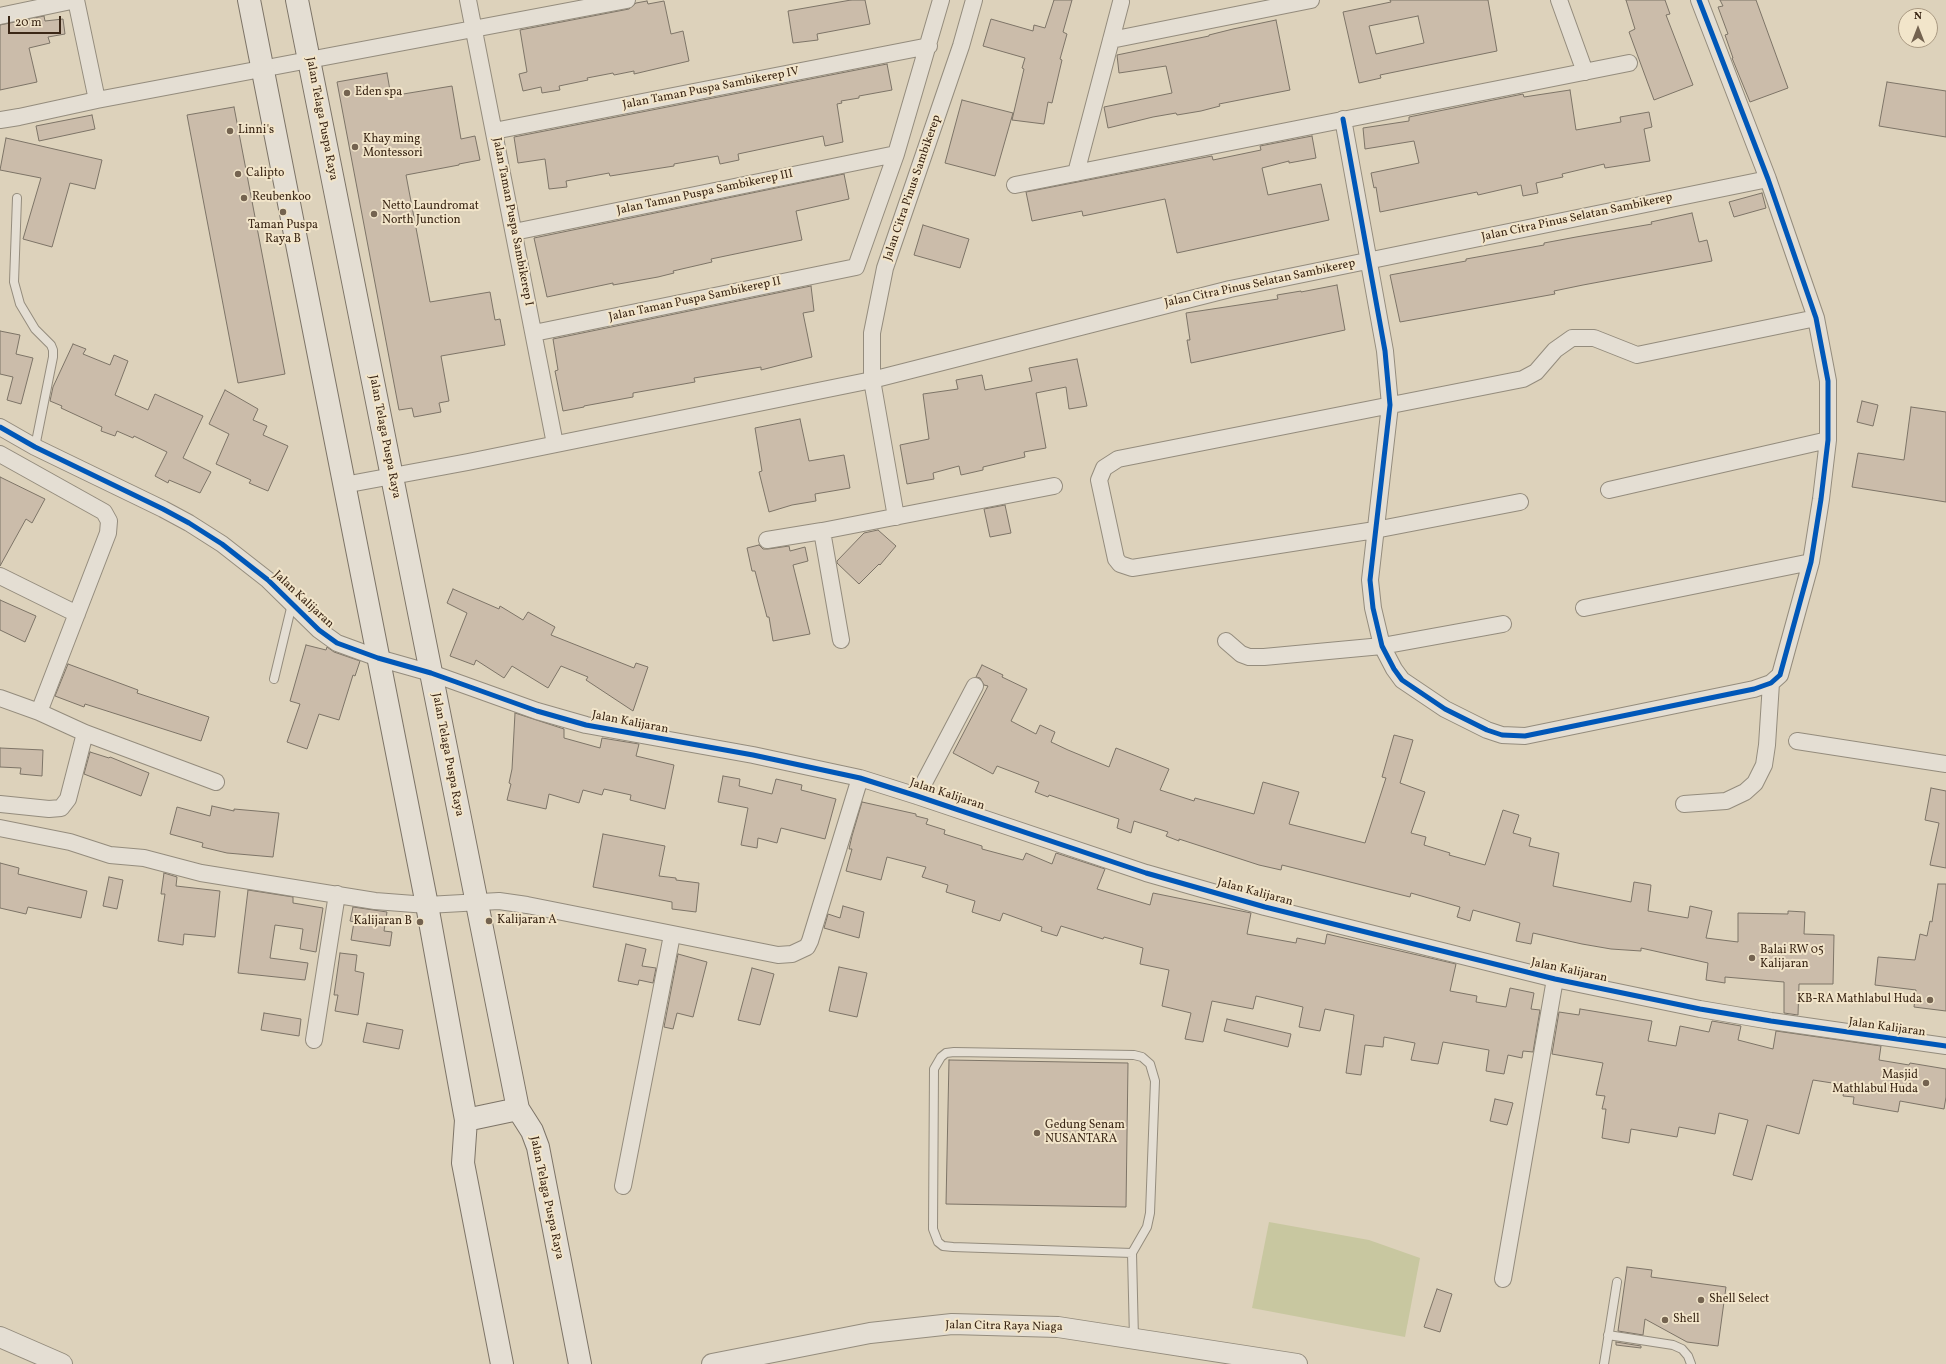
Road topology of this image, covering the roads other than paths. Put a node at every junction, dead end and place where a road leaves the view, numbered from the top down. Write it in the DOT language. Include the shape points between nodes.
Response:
graph roads {
  1 [pos="76,0"];
  2 [pos="249,0"];
  3 [pos="297,0"];
  4 [pos="468,0"];
  5 [pos="627,0"];
  6 [pos="941,0"];
  7 [pos="974,0"];
  8 [pos="1311,0"];
  9 [pos="1559,0"];
  10 [pos="1699,0"];
  11 [pos="1121,2"];
  12 [pos="0,16"];
  13 [pos="474,29"];
  14 [pos="1111,40"];
  15 [pos="929,46"];
  16 [pos="309,60"];
  17 [pos="1630,63"];
  18 [pos="263,69"];
  19 [pos="1585,72"];
  20 [pos="97,100"];
  21 [pos="0,120"];
  22 [pos="1344,120"];
  23 [pos="494,131"];
  24 [pos="896,154"];
  25 [pos="1076,173"];
  26 [pos="1768,179"];
  27 [pos="1015,185"];
  28 [pos="17,198"];
  29 [pos="514,232"];
  30 [pos="1369,261"];
  31 [pos="1816,318"];
  32 [pos="534,333"];
  33 [pos="872,380"];
  34 [pos="1390,405"];
  35 [pos="0,426"];
  36 [pos="1828,440"];
  37 [pos="555,444"];
  38 [pos="35,447"];
  39 [pos="0,454"];
  40 [pos="392,477"];
  41 [pos="344,485"];
  42 [pos="1054,486"];
  43 [pos="1609,490"];
  44 [pos="1520,502"];
  45 [pos="896,516"];
  46 [pos="1375,530"];
  47 [pos="822,531"];
  48 [pos="766,540"];
  49 [pos="1811,562"];
  50 [pos="0,576"];
  51 [pos="292,604"];
  52 [pos="1584,608"];
  53 [pos="77,614"];
  54 [pos="1503,624"];
  55 [pos="841,640"];
  56 [pos="1226,641"];
  57 [pos="1382,646"];
  58 [pos="378,658"];
  59 [pos="431,673"];
  60 [pos="274,679"];
  61 [pos="1771,683"];
  62 [pos="975,686"];
  63 [pos="0,698"];
  64 [pos="39,712"];
  65 [pos="85,733"];
  66 [pos="1797,741"];
  67 [pos="1946,764"];
  68 [pos="860,778"];
  69 [pos="216,782"];
  70 [pos="917,796"];
  71 [pos="0,804"];
  72 [pos="1684,804"];
  73 [pos="0,828"];
  74 [pos="337,894"];
  75 [pos="477,903"];
  76 [pos="427,905"];
  77 [pos="672,935"];
  78 [pos="1555,979"];
  79 [pos="314,1040"];
  80 [pos="1946,1046"];
  81 [pos="518,1109"];
  82 [pos="466,1120"];
  83 [pos="623,1186"];
  84 [pos="1132,1252"];
  85 [pos="1503,1279"];
  86 [pos="1617,1282"];
  87 [pos="1608,1335"];
  88 [pos="0,1337"];
  89 [pos="1134,1338"];
  90 [pos="62,1364"];
  91 [pos="502,1364"];
  92 [pos="580,1364"];
  93 [pos="712,1364"];
  94 [pos="1297,1364"];
  95 [pos="1604,1364"];
  96 [pos="1690,1364"];
  1 -- 12 [label="street"];
  1 -- 20 [label="street"];
  2 -- 18 [label="main road"];
  3 -- 16 [label="main road, Jalan Telaga Puspa Raya"];
  4 -- 13 [label="street, Jalan Taman Puspa Sambikerep I"];
  5 -- 13 [label="street"];
  6 -- 15 [label="street"];
  7 -- 33 [label="street, Jalan Citra Pinus Sambikerep" via="959,53 885,268 872,333"];
  8 -- 14 [label="street"];
  9 -- 19 [label="street"];
  10 -- 26 [label="street"];
  11 -- 14 [label="street"];
  13 -- 16 [label="street"];
  13 -- 23 [label="street, Jalan Taman Puspa Sambikerep I"];
  14 -- 25 [label="street"];
  15 -- 23 [label="street, Jalan Taman Puspa Sambikerep IV"];
  15 -- 24 [label="street"];
  16 -- 18 [label="street"];
  16 -- 40 [label="main road, Jalan Telaga Puspa Raya"];
  17 -- 19 [label="street"];
  18 -- 20 [label="street"];
  18 -- 41 [label="main road"];
  19 -- 22 [label="street"];
  20 -- 21 [label="street"];
  22 -- 25 [label="street"];
  22 -- 30 [label="street"];
  23 -- 29 [label="street, Jalan Taman Puspa Sambikerep I"];
  24 -- 29 [label="street, Jalan Taman Puspa Sambikerep III"];
  24 -- 32 [label="street, Jalan Taman Puspa Sambikerep II" via="856,267"];
  25 -- 27 [label="street"];
  26 -- 30 [label="street, Jalan Citra Pinus Selatan Sambikerep"];
  26 -- 31 [label="street"];
  28 -- 38 [label="lane" via="14,282 20,304 35,329 53,350"];
  29 -- 32 [label="street, Jalan Taman Puspa Sambikerep I"];
  30 -- 33 [label="street, Jalan Citra Pinus Selatan Sambikerep" via="1216,293"];
  30 -- 34 [label="street" via="1385,351"];
  31 -- 34 [label="street" via="1637,355 1594,338 1572,338 1555,350 1536,372 1523,379"];
  31 -- 36 [label="street" via="1828,381"];
  32 -- 37 [label="street, Jalan Taman Puspa Sambikerep I"];
  33 -- 37 [label="street, Jalan Citra Pinus Selatan Sambikerep"];
  33 -- 45 [label="street, Jalan Citra Pinus Sambikerep"];
  34 -- 46 [label="street"];
  34 -- 46 [label="street" via="1118,459 1104,468 1099,480 1113,551 1120,564 1125,567 1139,567"];
  35 -- 38 [label="street, Jalan Kalijaran"];
  36 -- 43 [label="street"];
  36 -- 49 [label="street"];
  37 -- 40 [label="street, Jalan Citra Pinus Selatan Sambikerep"];
  38 -- 51 [label="street, Jalan Kalijaran" via="189,523 222,544 268,580"];
  39 -- 53 [label="street" via="104,512 109,521 108,533"];
  40 -- 41 [label="street, Jalan Citra Pinus Selatan Sambikerep"];
  40 -- 59 [label="main road, Jalan Telaga Puspa Raya"];
  41 -- 58 [label="main road"];
  42 -- 45 [label="street"];
  44 -- 46 [label="street"];
  45 -- 47 [label="street"];
  46 -- 57 [label="street" via="1370,580 1373,608"];
  47 -- 48 [label="street"];
  47 -- 55 [label="street"];
  49 -- 52 [label="street"];
  49 -- 61 [label="street" via="1780,675"];
  50 -- 53 [label="street"];
  51 -- 58 [label="street, Jalan Kalijaran" via="337,643"];
  51 -- 60 [label="lane"];
  53 -- 64 [label="street"];
  54 -- 57 [label="street"];
  56 -- 57 [label="street" via="1241,654 1256,657"];
  57 -- 61 [label="street" via="1402,680 1445,709 1502,735 1525,736 1754,689"];
  58 -- 59 [label="street, Jalan Kalijaran"];
  58 -- 76 [label="main road"];
  59 -- 68 [label="street, Jalan Kalijaran" via="586,725 753,755"];
  59 -- 75 [label="main road, Jalan Telaga Puspa Raya"];
  61 -- 72 [label="street" via="1764,765 1755,783 1745,792 1726,801"];
  62 -- 70 [label="street"];
  63 -- 64 [label="street"];
  64 -- 65 [label="street"];
  65 -- 69 [label="street"];
  65 -- 71 [label="street" via="68,799 61,808"];
  66 -- 67 [label="street"];
  68 -- 70 [label="street, Jalan Kalijaran"];
  68 -- 77 [label="street" via="807,947 792,954 778,955"];
  70 -- 78 [label="street, Jalan Kalijaran" via="1160,877 1265,907"];
  73 -- 74 [label="street" via="70,842 110,855 144,858 201,872"];
  74 -- 76 [label="street" via="375,901"];
  74 -- 79 [label="street"];
  75 -- 76 [label="street"];
  75 -- 77 [label="street" via="499,901 527,905"];
  75 -- 81 [label="main road, Jalan Telaga Puspa Raya"];
  76 -- 82 [label="main road"];
  77 -- 83 [label="street"];
  78 -- 80 [label="street, Jalan Kalijaran" via="1764,1020"];
  78 -- 85 [label="street"];
  81 -- 82 [label="main road"];
  81 -- 92 [label="main road, Jalan Telaga Puspa Raya" via="532,1131 538,1147"];
  82 -- 91 [label="main road" via="463,1163"];
  84 -- 84 [label="lane" via="953,1247 943,1246 938,1242 933,1229 934,1068 941,1057 954,1052 1134,1055 1142,1057 1150,1064 1155,1081 1150,1213 1147,1227"];
  84 -- 89 [label="lane"];
  86 -- 87 [label="lane"];
  87 -- 95 [label="lane"];
  87 -- 96 [label="lane" via="1672,1345 1682,1349"];
  88 -- 90 [label="street"];
  89 -- 93 [label="street, Jalan Citra Raya Niaga" via="1058,1327 952,1324 870,1333"];
  89 -- 94 [label="street, Jalan Citra Raya Niaga"];
}
